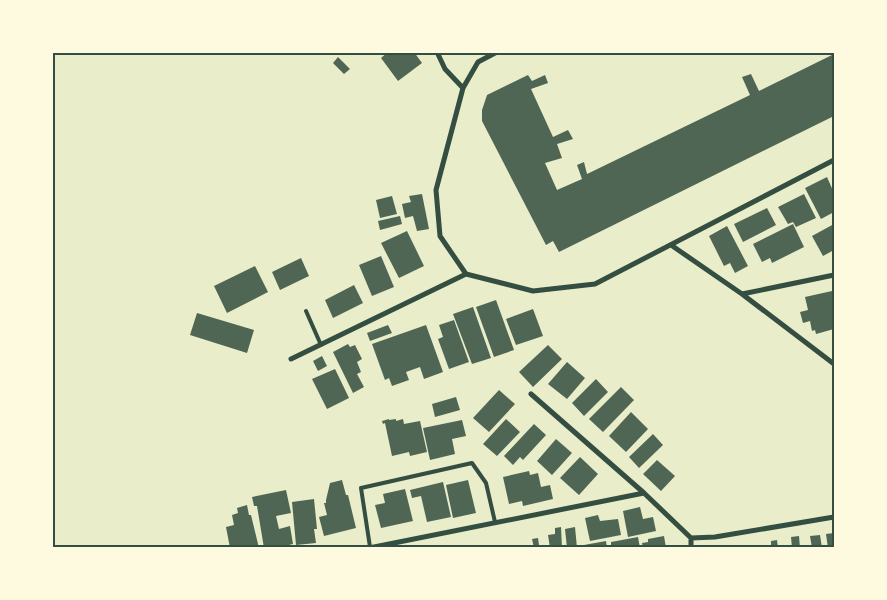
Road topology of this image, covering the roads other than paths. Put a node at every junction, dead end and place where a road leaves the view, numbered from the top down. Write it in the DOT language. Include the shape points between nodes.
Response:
graph roads {
  1 [pos="437,52"];
  2 [pos="497,52"];
  3 [pos="463,88"];
  4 [pos="834,160"];
  5 [pos="671,246"];
  6 [pos="466,274"];
  7 [pos="834,275"];
  8 [pos="742,294"];
  9 [pos="306,311"];
  10 [pos="321,345"];
  11 [pos="291,359"];
  12 [pos="834,364"];
  13 [pos="531,394"];
  14 [pos="644,493"];
  15 [pos="834,517"];
  16 [pos="495,522"];
  17 [pos="691,538"];
  18 [pos="370,547"];
  19 [pos="692,548"];
  1 -- 3 [label="street" via="445,69"];
  2 -- 3 [label="street" via="478,62"];
  3 -- 6 [label="street" via="436,190 440,236"];
  4 -- 5 [label="street"];
  5 -- 6 [label="street" via="595,284 533,291"];
  5 -- 8 [label="street"];
  6 -- 10 [label="street"];
  7 -- 8 [label="street"];
  8 -- 12 [label="street"];
  9 -- 10 [label="lane"];
  10 -- 11 [label="street"];
  13 -- 14 [label="street"];
  14 -- 16 [label="street"];
  14 -- 17 [label="street"];
  15 -- 17 [label="street"];
  16 -- 18 [label="street"];
  16 -- 18 [label="lane" via="486,483 472,463 361,488"];
  17 -- 19 [label="street"];
}
